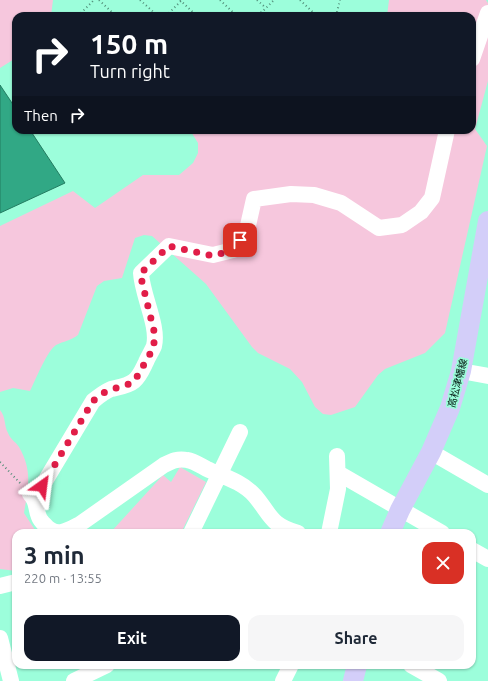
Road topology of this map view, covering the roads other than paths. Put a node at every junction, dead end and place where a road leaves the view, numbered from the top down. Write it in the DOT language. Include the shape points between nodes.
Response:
graph roads {
  1 [pos="488,12"];
  2 [pos="476,47"];
  3 [pos="446,134"];
  4 [pos="488,221"];
  5 [pos="461,370"];
  6 [pos="488,376"];
  7 [pos="240,432"];
  8 [pos="431,452"];
  9 [pos="337,456"];
  10 [pos="338,473"];
  11 [pos="219,474"];
  12 [pos="488,485"];
  13 [pos="400,510"];
  14 [pos="49,529"];
  15 [pos="68,529"];
  16 [pos="193,529"];
  17 [pos="285,529"];
  18 [pos="330,529"];
  19 [pos="392,529"];
  20 [pos="435,529"];
  21 [pos="476,552"];
  22 [pos="488,559"];
  23 [pos="12,583"];
  24 [pos="0,586"];
  25 [pos="0,638"];
  26 [pos="99,669"];
  27 [pos="290,669"];
  28 [pos="355,669"];
  29 [pos="417,669"];
  30 [pos="11,681"];
  31 [pos="74,681"];
  32 [pos="284,681"];
  33 [pos="353,681"];
  34 [pos="438,681"];
  1 -- 2 [label="street"];
  3 -- 14 [label="street" via="432,198 421,212 402,225 379,228 341,202 314,195 292,194 254,199 247,230 233,250 213,256 169,246 141,273 154,331 154,347 135,380 101,394 93,401 32,496 39,517"];
  4 -- 5 [label="main road, 高松津幡線"];
  5 -- 6 [label="street"];
  5 -- 8 [label="main road, 高松津幡線" via="450,408"];
  7 -- 11 [label="street"];
  8 -- 12 [label="street"];
  8 -- 13 [label="main road, 高松津幡線"];
  9 -- 10 [label="street"];
  10 -- 13 [label="street"];
  10 -- 18 [label="street" via="337,495"];
  11 -- 15 [label="street" via="188,460 176,459 80,524"];
  11 -- 16 [label="street"];
  11 -- 17 [label="street" via="254,495 274,522"];
  13 -- 19 [label="main road, 高松津幡線"];
  13 -- 20 [label="street"];
  21 -- 22 [label="street"];
  23 -- 24 [label="street"];
  25 -- 30 [label="street"];
  26 -- 31 [label="street"];
  27 -- 32 [label="street"];
  28 -- 33 [label="main road"];
  29 -- 34 [label="street"];
}
